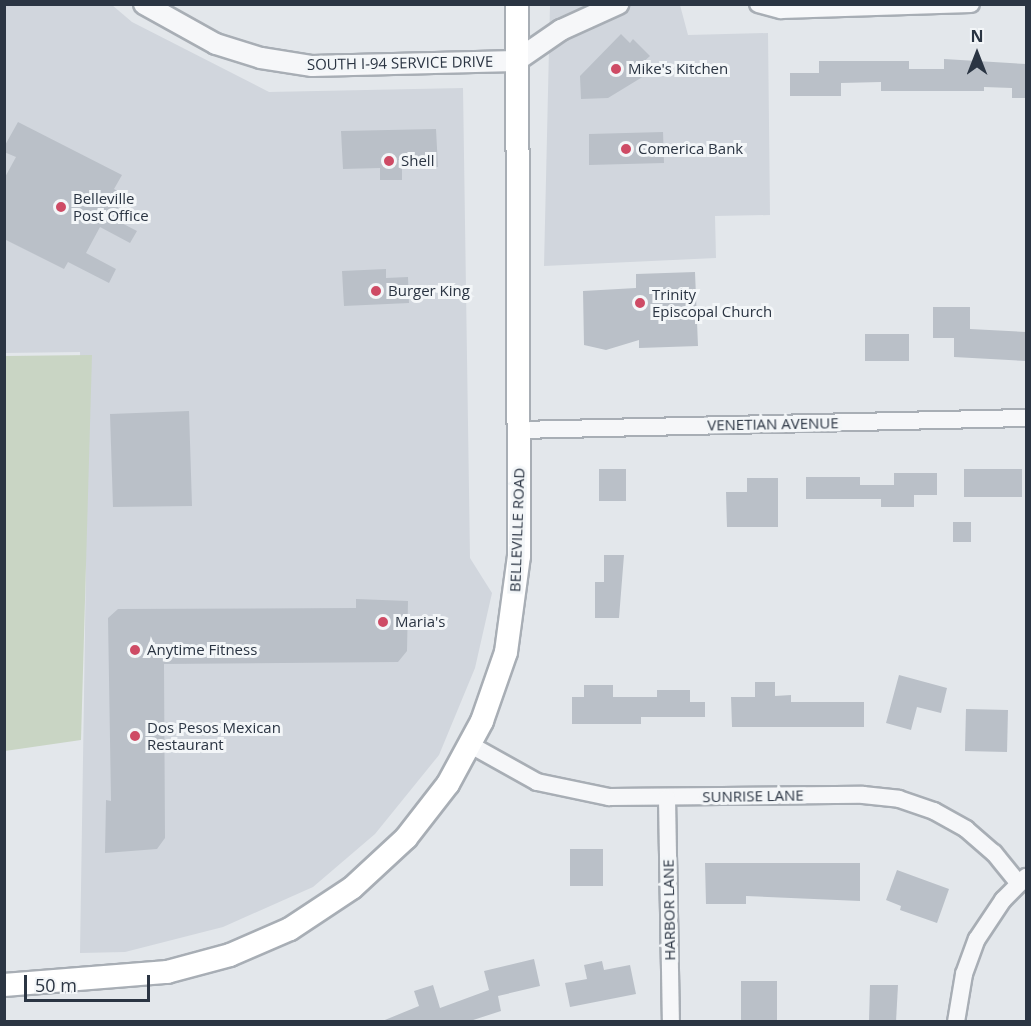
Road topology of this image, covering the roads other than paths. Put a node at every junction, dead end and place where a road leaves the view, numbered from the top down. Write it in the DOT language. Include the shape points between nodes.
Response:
graph roads {
  1 [pos="144,4"];
  2 [pos="517,4"];
  3 [pos="618,4"];
  4 [pos="758,4"];
  5 [pos="971,4"];
  6 [pos="516,61"];
  7 [pos="1026,418"];
  8 [pos="519,430"];
  9 [pos="469,744"];
  10 [pos="667,798"];
  11 [pos="1022,880"];
  12 [pos="4,985"];
  13 [pos="671,1022"];
  14 [pos="956,1022"];
  1 -- 6 [label="street, SOUTH I-94 SERVICE DRIVE" via="216,44 279,62 322,66"];
  2 -- 6 [label="main road, BELLEVILLE ROAD"];
  3 -- 6 [label="street" via="561,30"];
  4 -- 5 [label="street" via="781,10"];
  6 -- 8 [label="main road, BELLEVILLE ROAD"];
  7 -- 8 [label="street, VENETIAN AVENUE"];
  8 -- 9 [label="main road, BELLEVILLE ROAD" via="519,556 513,616 495,687"];
  9 -- 10 [label="street, SUNRISE LANE" via="518,773 561,788 609,797"];
  9 -- 12 [label="main road, BELLEVILLE ROAD" via="448,784 406,838 352,888 290,929 230,955 167,972"];
  10 -- 11 [label="street, SUNRISE LANE" via="863,795 899,799 934,811 966,829"];
  10 -- 13 [label="street, HARBOR LANE"];
  11 -- 14 [label="street" via="990,917 973,948"];
}
